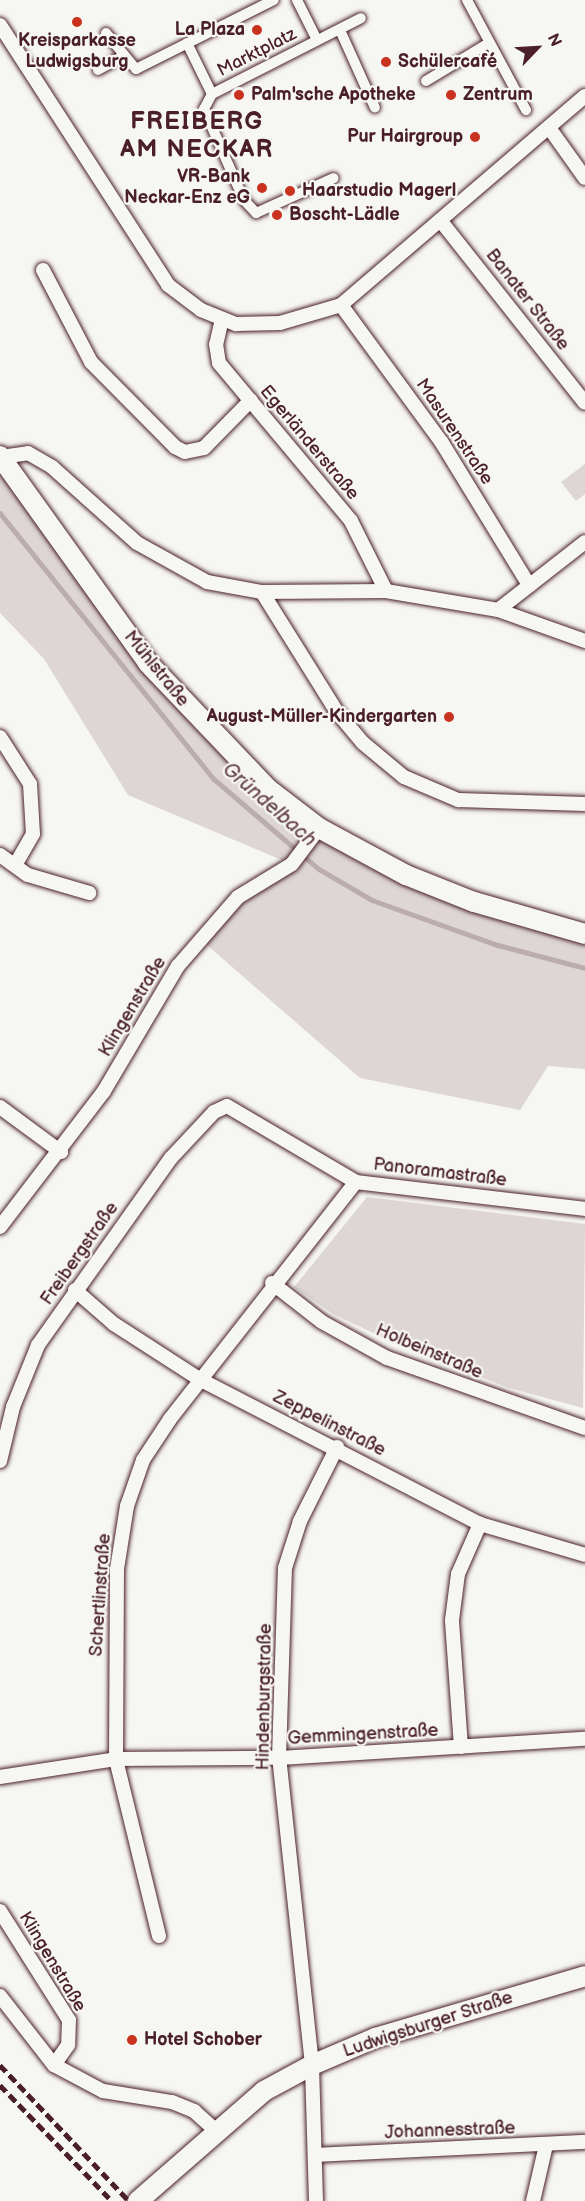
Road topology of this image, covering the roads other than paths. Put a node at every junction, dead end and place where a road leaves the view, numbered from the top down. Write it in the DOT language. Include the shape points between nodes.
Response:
graph roads {
  1 [pos="274,0"];
  2 [pos="297,0"];
  3 [pos="467,0"];
  4 [pos="361,18"];
  5 [pos="0,25"];
  6 [pos="340,30"];
  7 [pos="106,33"];
  8 [pos="317,40"];
  9 [pos="187,43"];
  10 [pos="487,44"];
  11 [pos="123,56"];
  12 [pos="98,70"];
  13 [pos="426,81"];
  14 [pos="212,94"];
  15 [pos="585,96"];
  16 [pos="375,108"];
  17 [pos="526,110"];
  18 [pos="550,129"];
  19 [pos="334,178"];
  20 [pos="585,178"];
  21 [pos="440,220"];
  22 [pos="43,270"];
  23 [pos="341,305"];
  24 [pos="222,319"];
  25 [pos="251,400"];
  26 [pos="585,403"];
  27 [pos="1,456"];
  28 [pos="585,543"];
  29 [pos="529,585"];
  30 [pos="262,591"];
  31 [pos="386,591"];
  32 [pos="498,610"];
  33 [pos="585,640"];
  34 [pos="0,737"];
  35 [pos="585,804"];
  36 [pos="315,834"];
  37 [pos="0,855"];
  38 [pos="16,862"];
  39 [pos="89,893"];
  40 [pos="585,934"];
  41 [pos="0,1107"];
  42 [pos="240,1110"];
  43 [pos="61,1152"];
  44 [pos="356,1182"];
  45 [pos="585,1209"];
  46 [pos="0,1227"];
  47 [pos="272,1283"];
  48 [pos="75,1290"];
  49 [pos="201,1380"];
  50 [pos="585,1428"];
  51 [pos="337,1448"];
  52 [pos="0,1461"];
  53 [pos="480,1524"];
  54 [pos="585,1555"];
  55 [pos="585,1739"];
  56 [pos="460,1748"];
  57 [pos="279,1758"];
  58 [pos="117,1759"];
  59 [pos="0,1777"];
  60 [pos="0,1911"];
  61 [pos="159,1936"];
  62 [pos="585,1976"];
  63 [pos="0,1996"];
  64 [pos="54,2065"];
  65 [pos="312,2065"];
  66 [pos="214,2130"];
  67 [pos="585,2142"];
  68 [pos="546,2145"];
  69 [pos="316,2155"];
  70 [pos="142,2198"];
  71 [pos="316,2201"];
  72 [pos="534,2201"];
  1 -- 9 [label="street"];
  2 -- 8 [label="street, Marktplatz"];
  3 -- 10 [label="street"];
  4 -- 6 [label="street, Marktplatz"];
  5 -- 24 [label="street" via="168,285"];
  6 -- 8 [label="street, Marktplatz"];
  6 -- 16 [label="street"];
  7 -- 11 [label="street"];
  8 -- 14 [label="street, Marktplatz"];
  9 -- 11 [label="street" via="136,69"];
  9 -- 14 [label="street, Marktplatz"];
  10 -- 13 [label="street"];
  10 -- 17 [label="street"];
  11 -- 12 [label="street"];
  14 -- 19 [label="street, Marktplatz" via="204,109 244,200 256,213"];
  15 -- 18 [label="street"];
  18 -- 20 [label="street"];
  18 -- 21 [label="street"];
  21 -- 23 [label="street"];
  21 -- 26 [label="street, Banater Straße"];
  22 -- 25 [label="street" via="91,362 175,447 185,452 204,448"];
  23 -- 24 [label="street" via="280,323"];
  23 -- 29 [label="street, Masurenstraße" via="442,443"];
  24 -- 25 [label="street, Egerländerstraße" via="216,344 219,363"];
  25 -- 31 [label="street, Egerländerstraße" via="351,521"];
  27 -- 30 [label="street" via="28,453 52,467 96,511 171,564 207,582"];
  27 -- 36 [label="main road, Mühlstraße" via="148,663 240,764"];
  28 -- 29 [label="street"];
  29 -- 32 [label="street"];
  30 -- 31 [label="street"];
  30 -- 35 [label="street" via="337,712 369,750 404,777 458,800"];
  31 -- 32 [label="street"];
  32 -- 33 [label="street"];
  34 -- 38 [label="street" via="30,784 33,834"];
  36 -- 40 [label="main road, Mühlstraße" via="425,883"];
  36 -- 43 [label="street, Klingenstraße" via="292,864 238,897 178,966 104,1091"];
  37 -- 38 [label="street"];
  38 -- 39 [label="street" via="28,875"];
  41 -- 43 [label="street"];
  42 -- 44 [label="street, Panoramastraße"];
  42 -- 48 [label="street, Freibergstraße" via="227,1106 214,1112 192,1135"];
  43 -- 46 [label="street, Klingenstraße"];
  44 -- 45 [label="street, Panoramastraße"];
  44 -- 47 [label="street, Schertlinstraße"];
  47 -- 49 [label="street, Schertlinstraße"];
  47 -- 50 [label="street, Holbeinstraße" via="322,1322 387,1358"];
  48 -- 49 [label="street, Zeppelinstraße" via="114,1324"];
  48 -- 52 [label="street, Freibergstraße" via="38,1346 13,1407"];
  49 -- 51 [label="street, Zeppelinstraße"];
  49 -- 58 [label="street, Schertlinstraße" via="143,1460 127,1506 117,1569"];
  51 -- 53 [label="street, Zeppelinstraße"];
  51 -- 57 [label="street, Hindenburgstraße" via="300,1521 285,1568"];
  53 -- 54 [label="street, Zeppelinstraße"];
  53 -- 56 [label="street" via="458,1574 452,1620"];
  55 -- 56 [label="street, Gemmingenstraße"];
  56 -- 57 [label="street, Gemmingenstraße"];
  57 -- 58 [label="street, Gemmingenstraße"];
  57 -- 65 [label="street, Hindenburgstraße"];
  58 -- 59 [label="street, Gemmingenstraße"];
  58 -- 61 [label="street, Schertlinstraße"];
  60 -- 64 [label="street, Klingenstraße" via="69,2020 68,2045"];
  62 -- 65 [label="main road, Ludwigsburger Straße" via="375,2038"];
  63 -- 64 [label="street"];
  64 -- 66 [label="street" via="103,2091 194,2111"];
  65 -- 66 [label="main road, Ludwigsburger Straße" via="264,2091"];
  65 -- 69 [label="street, Hindenburgstraße"];
  66 -- 70 [label="main road, Ludwigsburger Straße"];
  67 -- 68 [label="street, Johannesstraße"];
  68 -- 69 [label="street, Johannesstraße"];
  68 -- 72 [label="street"];
  69 -- 71 [label="street, Hindenburgstraße"];
}
